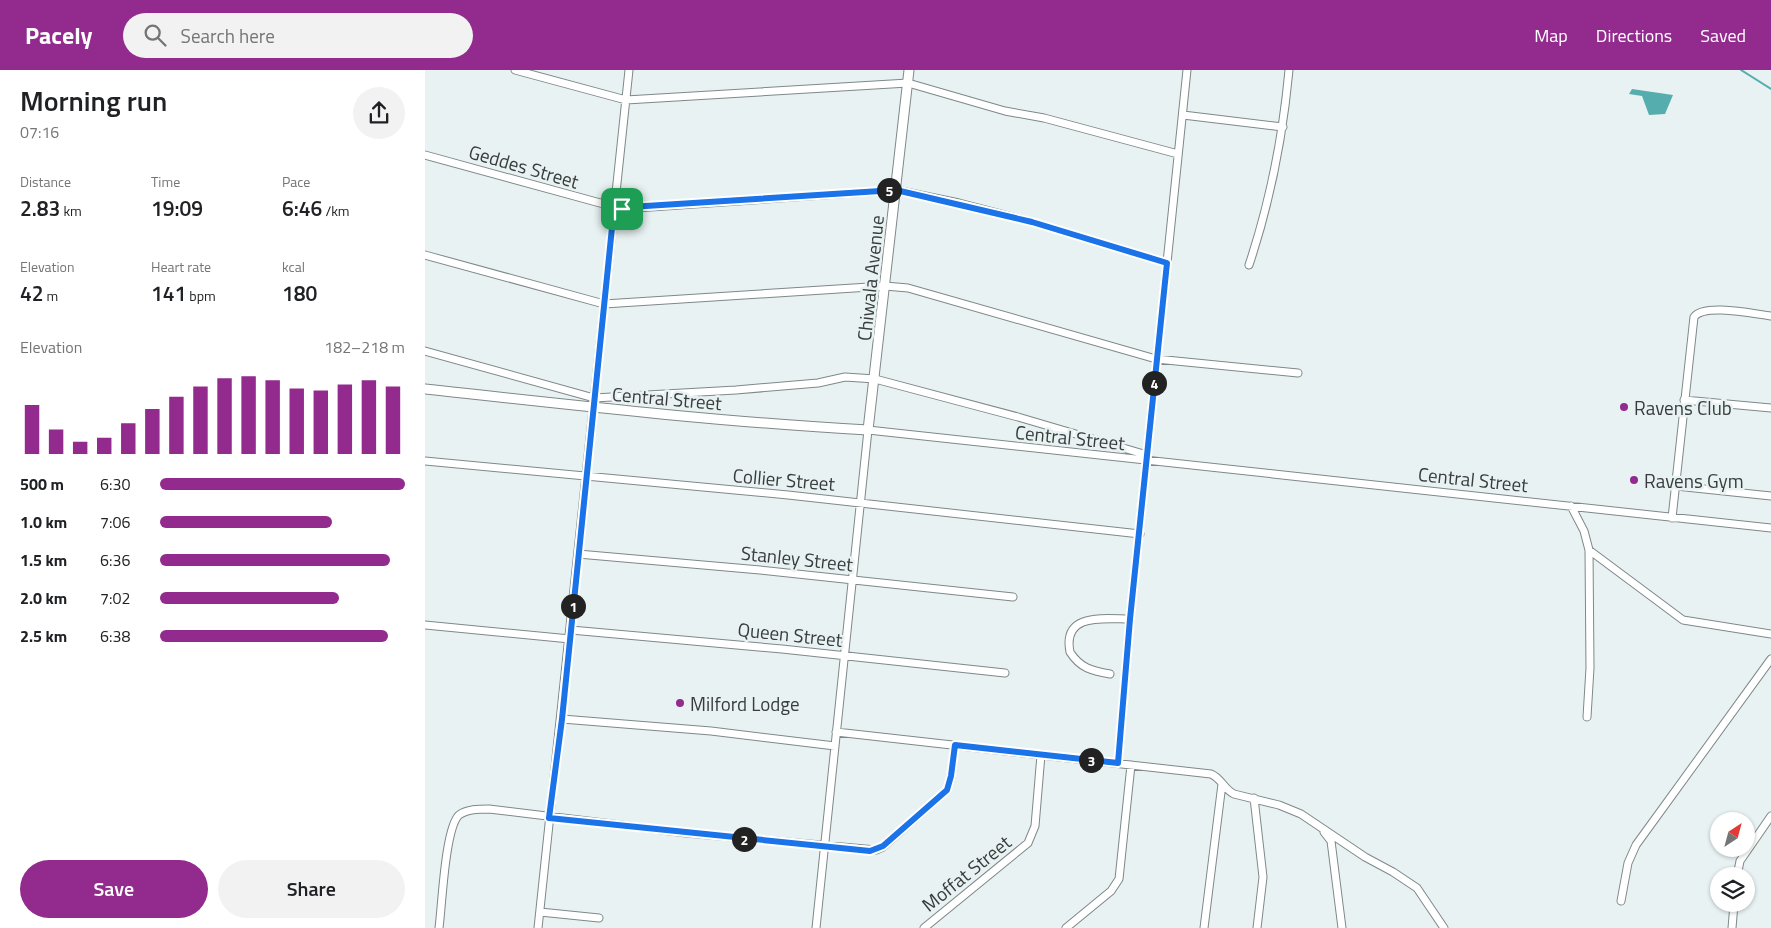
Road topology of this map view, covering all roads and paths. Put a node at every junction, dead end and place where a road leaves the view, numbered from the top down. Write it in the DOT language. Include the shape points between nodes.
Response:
graph roads {
  1 [pos="515,70"];
  2 [pos="629,70"];
  3 [pos="909,70"];
  4 [pos="1187,70"];
  5 [pos="1289,70"];
  6 [pos="908,83"];
  7 [pos="626,100"];
  8 [pos="1183,115"];
  9 [pos="1283,127"];
  10 [pos="1178,154"];
  11 [pos="425,155"];
  12 [pos="896,190"];
  13 [pos="614,208"];
  14 [pos="425,255"];
  15 [pos="1167,263"];
  16 [pos="1249,265"];
  17 [pos="885,286"];
  18 [pos="604,304"];
  19 [pos="1771,316"];
  20 [pos="425,351"];
  21 [pos="1156,359"];
  22 [pos="1298,373"];
  23 [pos="875,380"];
  24 [pos="425,389"];
  25 [pos="1684,400"];
  26 [pos="593,402"];
  27 [pos="1771,408"];
  28 [pos="868,430"];
  29 [pos="1147,458"];
  30 [pos="425,461"];
  31 [pos="586,477"];
  32 [pos="1676,486"];
  33 [pos="1771,496"];
  34 [pos="861,502"];
  35 [pos="1571,506"];
  36 [pos="1672,518"];
  37 [pos="1771,528"];
  38 [pos="1140,534"];
  39 [pos="1589,550"];
  40 [pos="578,554"];
  41 [pos="852,580"];
  42 [pos="1013,597"];
  43 [pos="1130,619"];
  44 [pos="425,625"];
  45 [pos="571,630"];
  46 [pos="1770,633"];
  47 [pos="570,639"];
  48 [pos="843,656"];
  49 [pos="1771,659"];
  50 [pos="1005,673"];
  51 [pos="1110,674"];
  52 [pos="1587,717"];
  53 [pos="562,719"];
  54 [pos="837,732"];
  55 [pos="955,745"];
  56 [pos="835,746"];
  57 [pos="1041,755"];
  58 [pos="1118,763"];
  59 [pos="1131,765"];
  60 [pos="1222,784"];
  61 [pos="1254,798"];
  62 [pos="1771,816"];
  63 [pos="549,818"];
  64 [pos="1319,825"];
  65 [pos="824,846"];
  66 [pos="1739,867"];
  67 [pos="1621,901"];
  68 [pos="540,912"];
  69 [pos="1733,912"];
  70 [pos="599,918"];
  71 [pos="439,928"];
  72 [pos="538,928"];
  73 [pos="816,928"];
  74 [pos="924,928"];
  75 [pos="1066,928"];
  76 [pos="1204,928"];
  77 [pos="1257,928"];
  78 [pos="1342,928"];
  79 [pos="1444,928"];
  80 [pos="1732,928"];
  1 -- 7 [label="street"];
  2 -- 7 [label="street"];
  3 -- 6 [label="main road, Chiwala Avenue"];
  4 -- 8 [label="street"];
  5 -- 9 [label="street"];
  6 -- 7 [label="street"];
  6 -- 10 [label="street"];
  6 -- 12 [label="main road, Chiwala Avenue"];
  7 -- 13 [label="street"];
  8 -- 9 [label="street"];
  8 -- 10 [label="street"];
  9 -- 16 [label="street" via="1259,235"];
  10 -- 15 [label="street"];
  11 -- 13 [label="street, Geddes Street"];
  12 -- 13 [label="street, Geddes Street"];
  12 -- 15 [label="street, Geddes Street" via="1023,220"];
  12 -- 17 [label="main road, Chiwala Avenue"];
  13 -- 18 [label="street"];
  14 -- 18 [label="street"];
  15 -- 21 [label="street"];
  17 -- 18 [label="street"];
  17 -- 21 [label="street" via="908,288"];
  17 -- 23 [label="main road, Chiwala Avenue"];
  18 -- 26 [label="street"];
  19 -- 25 [label="street" via="1708,309 1697,312 1692,322"];
  20 -- 26 [label="street"];
  21 -- 22 [label="street"];
  21 -- 29 [label="street"];
  23 -- 26 [label="street" via="845,377 818,383"];
  23 -- 28 [label="main road, Chiwala Avenue"];
  23 -- 29 [label="street" via="1008,414"];
  24 -- 26 [label="main road, Central Street"];
  25 -- 27 [label="street"];
  25 -- 32 [label="street"];
  26 -- 28 [label="main road, Central Street" via="809,427"];
  26 -- 31 [label="street"];
  28 -- 29 [label="street, Central Street"];
  28 -- 34 [label="street"];
  29 -- 35 [label="street, Central Street"];
  29 -- 38 [label="street"];
  30 -- 31 [label="street, Collier Street"];
  31 -- 34 [label="street, Collier Street"];
  31 -- 40 [label="street"];
  32 -- 33 [label="street"];
  32 -- 36 [label="street"];
  34 -- 38 [label="street, Collier Street"];
  34 -- 41 [label="street"];
  35 -- 36 [label="street, Central Street"];
  35 -- 39 [label="street" via="1584,531"];
  36 -- 37 [label="street, Central Street"];
  38 -- 43 [label="street"];
  39 -- 46 [label="street" via="1683,620"];
  39 -- 52 [label="street"];
  40 -- 41 [label="street, Stanley Street"];
  40 -- 45 [label="street"];
  41 -- 42 [label="street, Stanley Street"];
  41 -- 48 [label="street"];
  43 -- 51 [label="street" via="1086,620 1077,625 1070,635 1069,652 1079,664 1089,670"];
  43 -- 58 [label="street"];
  44 -- 47 [label="street"];
  45 -- 47 [label="street"];
  45 -- 48 [label="street, Queen Street"];
  47 -- 53 [label="street"];
  48 -- 50 [label="street, Queen Street"];
  48 -- 54 [label="street"];
  49 -- 67 [label="street" via="1636,845 1628,864"];
  53 -- 56 [label="street" via="711,731"];
  53 -- 63 [label="street"];
  54 -- 55 [label="street"];
  54 -- 56 [label="street"];
  55 -- 57 [label="street"];
  55 -- 65 [label="street" via="947,790 883,846 870,851"];
  56 -- 65 [label="street"];
  57 -- 58 [label="street"];
  57 -- 74 [label="street, Moffat Street" via="1031,839"];
  58 -- 59 [label="street"];
  59 -- 60 [label="street" via="1211,774"];
  59 -- 75 [label="street" via="1119,879 1111,891"];
  60 -- 61 [label="street" via="1234,794"];
  60 -- 76 [label="street"];
  61 -- 64 [label="street" via="1301,814"];
  61 -- 77 [label="street" via="1263,877"];
  62 -- 66 [label="street"];
  63 -- 65 [label="street"];
  63 -- 68 [label="street"];
  63 -- 71 [label="street" via="489,809 467,811 457,817 446,862"];
  64 -- 78 [label="street" via="1331,841"];
  64 -- 79 [label="street" via="1417,888"];
  65 -- 73 [label="street"];
  68 -- 70 [label="street"];
  68 -- 72 [label="street"];
  69 -- 80 [label="street"];
}
